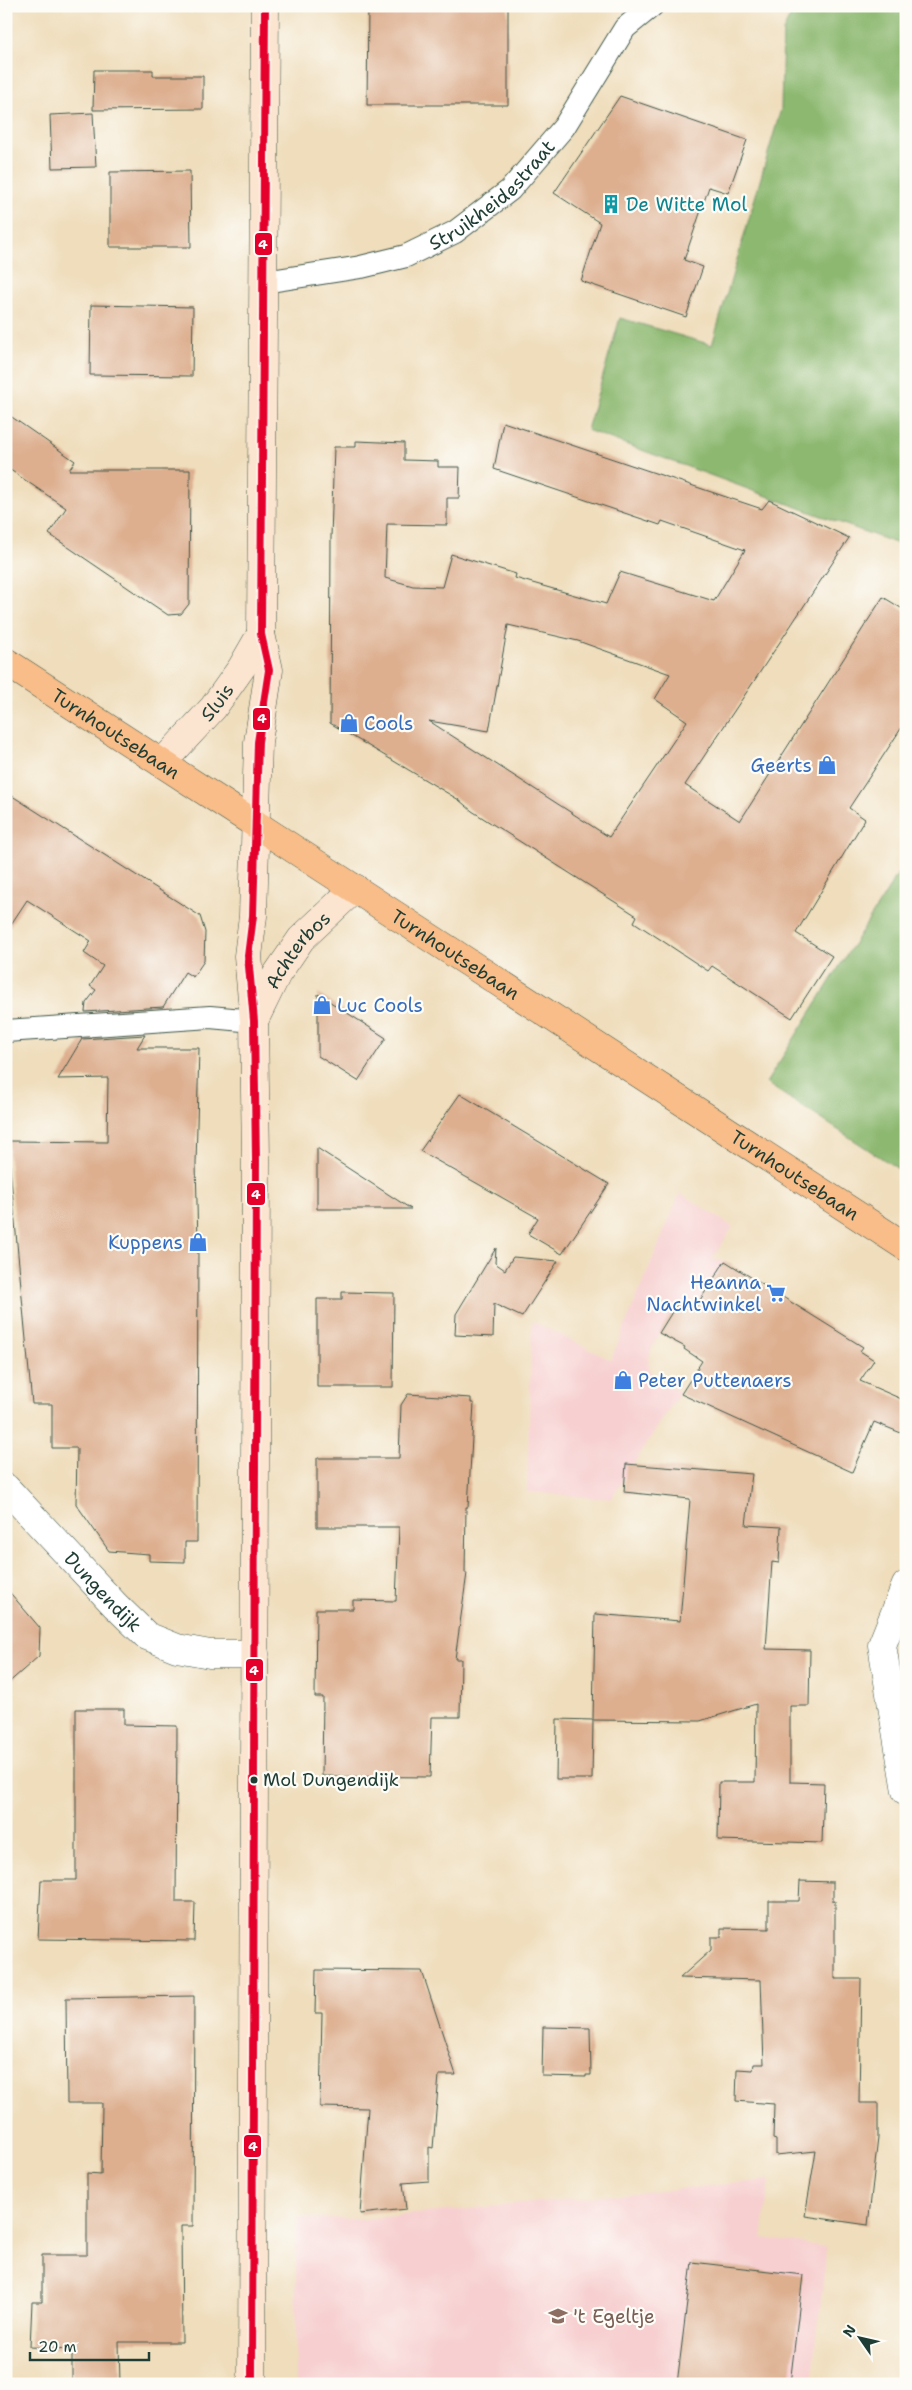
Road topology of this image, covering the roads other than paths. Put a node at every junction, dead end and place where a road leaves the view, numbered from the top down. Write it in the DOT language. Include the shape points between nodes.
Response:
graph roads {
  1 [pos="265,6"];
  2 [pos="652,6"];
  3 [pos="264,282"];
  4 [pos="261,634"];
  5 [pos="6,662"];
  6 [pos="162,763"];
  7 [pos="257,826"];
  8 [pos="354,888"];
  9 [pos="254,1021"];
  10 [pos="6,1032"];
  11 [pos="906,1247"];
  12 [pos="6,1488"];
  13 [pos="906,1585"];
  14 [pos="255,1654"];
  15 [pos="906,1791"];
  16 [pos="252,2384"];
  1 -- 3 [label="street, Sluis"];
  2 -- 3 [label="lane, Struikheidestraat" via="625,28 564,127 510,190 455,232 406,256 360,267"];
  3 -- 4 [label="street, Sluis"];
  4 -- 6 [label="street, Sluis" via="216,704"];
  4 -- 7 [label="street, Sluis" via="269,670 258,742"];
  5 -- 6 [label="main road, Turnhoutsebaan"];
  6 -- 7 [label="main road, Turnhoutsebaan"];
  7 -- 8 [label="main road, Turnhoutsebaan"];
  7 -- 9 [label="street, Achterbos" via="248,956"];
  8 -- 9 [label="street, Achterbos" via="301,939 277,974"];
  8 -- 11 [label="main road, Turnhoutsebaan"];
  9 -- 10 [label="lane" via="210,1017"];
  9 -- 14 [label="street, Achterbos"];
  12 -- 14 [label="street, Dungendijk" via="147,1636 177,1648 210,1654"];
  13 -- 15 [label="street" via="882,1645"];
  14 -- 16 [label="street, Achterbos"];
}
